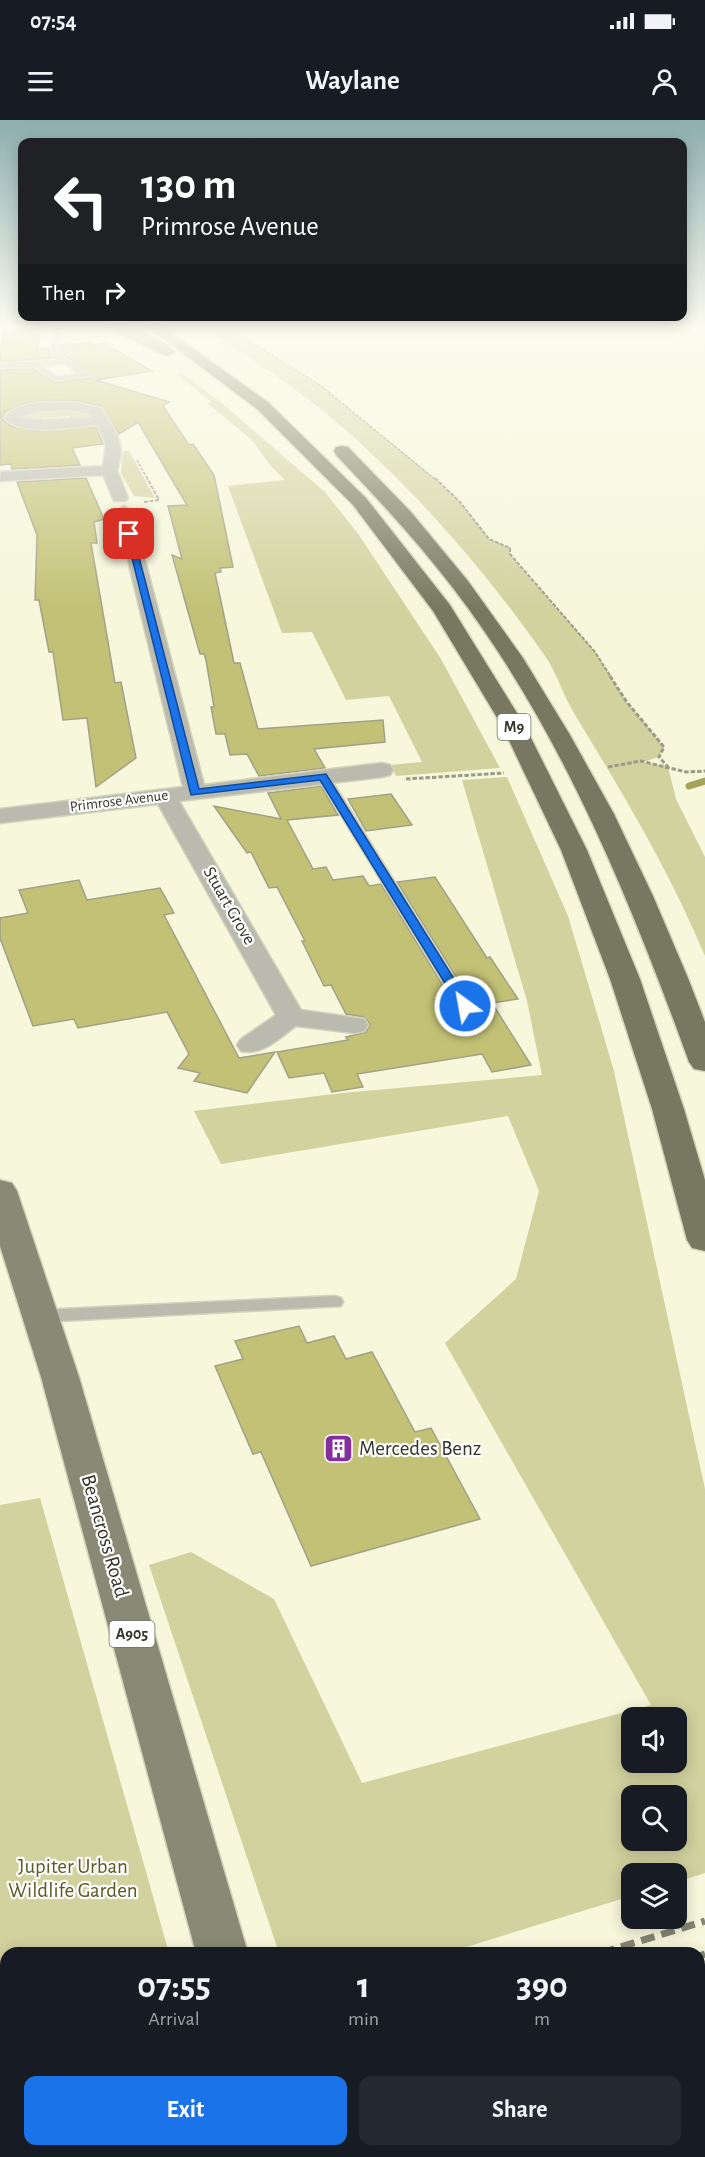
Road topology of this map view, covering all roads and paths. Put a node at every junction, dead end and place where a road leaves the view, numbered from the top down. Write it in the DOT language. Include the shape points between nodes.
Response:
graph roads {
  1 [pos="13,419"];
  2 [pos="262,419"];
  3 [pos="277,419"];
  4 [pos="364,419"];
  5 [pos="100,420"];
  6 [pos="328,438"];
  7 [pos="115,450"];
  8 [pos="109,470"];
  9 [pos="1,478"];
  10 [pos="342,483"];
  11 [pos="123,504"];
  12 [pos="608,766"];
  13 [pos="668,767"];
  14 [pos="382,770"];
  15 [pos="705,771"];
  16 [pos="504,773"];
  17 [pos="323,776"];
  18 [pos="195,792"];
  19 [pos="165,796"];
  20 [pos="0,816"];
  21 [pos="291,1017"];
  22 [pos="354,1026"];
  23 [pos="477,1026"];
  24 [pos="251,1045"];
  25 [pos="705,1062"];
  26 [pos="0,1191"];
  27 [pos="705,1240"];
  28 [pos="334,1302"];
  29 [pos="41,1316"];
  30 [pos="220,1947"];
  1 -- 5 [label="street" via="40,424"];
  2 -- 10 [label="highway"];
  3 -- 10 [label="highway, M9"];
  4 -- 13 [label="path" via="460,502 489,539 510,548 510,554 595,652 626,701 664,747 660,757"];
  5 -- 7 [label="street" via="112,436"];
  6 -- 25 [label="highway, M9" via="428,542 511,656 571,756 614,841"];
  7 -- 8 [label="street"];
  7 -- 11 [label="path" via="131,450 159,500"];
  8 -- 9 [label="street"];
  8 -- 11 [label="street"];
  10 -- 27 [label="highway, M9" via="408,561 470,650 560,819 633,1002"];
  11 -- 18 [label="street"];
  12 -- 13 [label="path" via="641,761"];
  13 -- 15 [label="path" via="686,772"];
  14 -- 16 [label="path" via="387,780"];
  14 -- 17 [label="street, Primrose Avenue"];
  17 -- 18 [label="street, Primrose Avenue"];
  17 -- 23 [label="lane"];
  18 -- 19 [label="street, Primrose Avenue"];
  19 -- 20 [label="street, Primrose Avenue"];
  19 -- 21 [label="street, Stuart Grove"];
  21 -- 22 [label="street"];
  21 -- 24 [label="street"];
  26 -- 29 [label="main road, Beancross Road / A905"];
  28 -- 29 [label="lane"];
  29 -- 30 [label="main road, Beancross Road / A905"];
}
